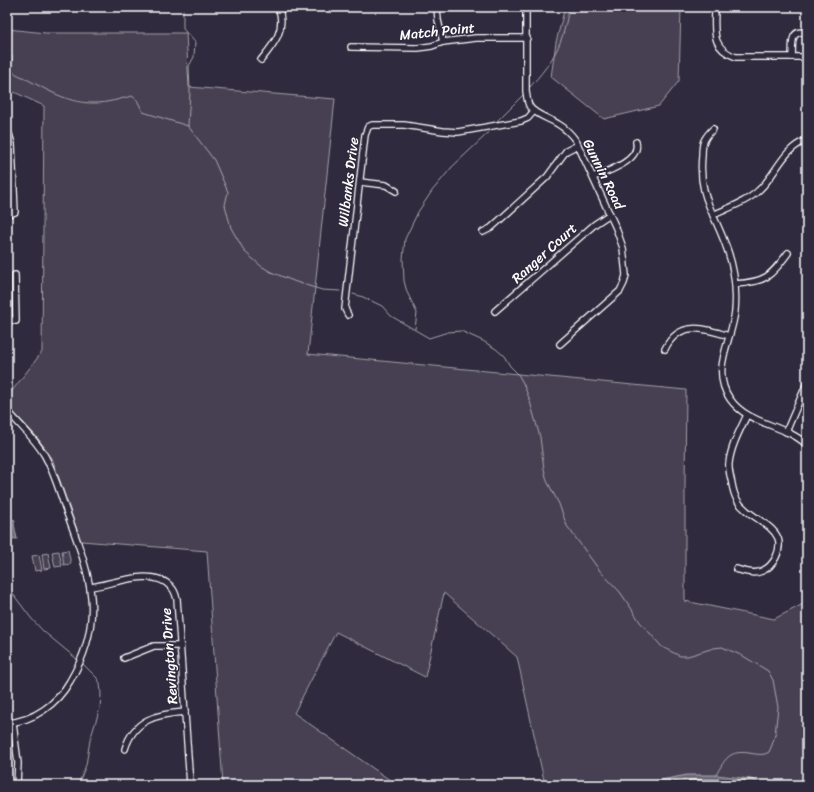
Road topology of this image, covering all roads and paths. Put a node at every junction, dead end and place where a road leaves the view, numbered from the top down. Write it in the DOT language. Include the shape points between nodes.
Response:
graph roads {
  1 [pos="278,7"];
  2 [pos="437,7"];
  3 [pos="526,7"];
  4 [pos="715,7"];
  5 [pos="807,33"];
  6 [pos="526,38"];
  7 [pos="443,42"];
  8 [pos="351,47"];
  9 [pos="792,57"];
  10 [pos="807,57"];
  11 [pos="261,60"];
  12 [pos="534,111"];
  13 [pos="713,129"];
  14 [pos="9,134"];
  15 [pos="807,140"];
  16 [pos="636,142"];
  17 [pos="578,145"];
  18 [pos="592,177"];
  19 [pos="360,182"];
  20 [pos="396,191"];
  21 [pos="7,214"];
  22 [pos="610,214"];
  23 [pos="713,215"];
  24 [pos="483,232"];
  25 [pos="788,253"];
  26 [pos="15,275"];
  27 [pos="735,284"];
  28 [pos="495,311"];
  29 [pos="348,315"];
  30 [pos="7,319"];
  31 [pos="729,336"];
  32 [pos="560,344"];
  33 [pos="665,349"];
  34 [pos="807,383"];
  35 [pos="7,410"];
  36 [pos="747,415"];
  37 [pos="786,432"];
  38 [pos="807,445"];
  39 [pos="736,569"];
  40 [pos="91,587"];
  41 [pos="181,646"];
  42 [pos="124,658"];
  43 [pos="185,712"];
  44 [pos="10,723"];
  45 [pos="125,749"];
  46 [pos="17,785"];
  47 [pos="190,785"];
  1 -- 11 [label="street" via="281,30"];
  2 -- 7 [label="street"];
  3 -- 6 [label="street"];
  4 -- 9 [label="street" via="716,39 720,48 727,54 736,57"];
  5 -- 9 [label="street" via="797,33 794,36"];
  6 -- 7 [label="street, Match Point" via="476,38"];
  6 -- 12 [label="street" via="526,91 530,107"];
  7 -- 8 [label="street, Match Point" via="418,48"];
  9 -- 10 [label="street"];
  12 -- 17 [label="street, Gunnin Road" via="559,124"];
  12 -- 19 [label="street, Wilbanks Drive" via="521,121 458,132 372,125 368,127 365,135"];
  13 -- 23 [label="street" via="705,138 701,168 703,189"];
  14 -- 21 [label="street" via="12,144 15,212"];
  15 -- 23 [label="street" via="786,154 760,190"];
  16 -- 18 [label="street" via="634,153 626,162"];
  17 -- 18 [label="street, Gunnin Road"];
  17 -- 24 [label="street" via="566,151 547,177 491,228"];
  18 -- 22 [label="street, Gunnin Road"];
  19 -- 20 [label="street" via="386,185"];
  19 -- 29 [label="street, Wilbanks Drive" via="345,309"];
  22 -- 28 [label="street, Ranger Court" via="595,224"];
  22 -- 32 [label="street, Gunnin Road" via="623,248 626,275 624,283 620,291"];
  23 -- 27 [label="street" via="726,246"];
  25 -- 27 [label="street" via="768,277 752,283"];
  26 -- 30 [label="street" via="16,321"];
  27 -- 31 [label="street" via="734,316"];
  31 -- 33 [label="street" via="698,328 686,330 670,340"];
  31 -- 36 [label="street" via="721,366 722,376 730,399"];
  34 -- 37 [label="street"];
  35 -- 40 [label="street" via="34,438 46,457 77,540"];
  36 -- 37 [label="street"];
  36 -- 39 [label="street" via="733,446 729,463 733,490 741,506 773,531 779,549 770,566 762,572 752,573"];
  37 -- 38 [label="street"];
  40 -- 41 [label="street, Revington Drive" via="145,576 162,580 172,588 178,599"];
  40 -- 44 [label="street" via="90,630 85,648 67,687 47,709"];
  41 -- 42 [label="street" via="154,646"];
  41 -- 43 [label="street, Revington Drive"];
  43 -- 45 [label="street" via="168,713 140,724 130,735"];
  43 -- 47 [label="street, Revington Drive"];
  44 -- 46 [label="street" via="18,763"];
}
